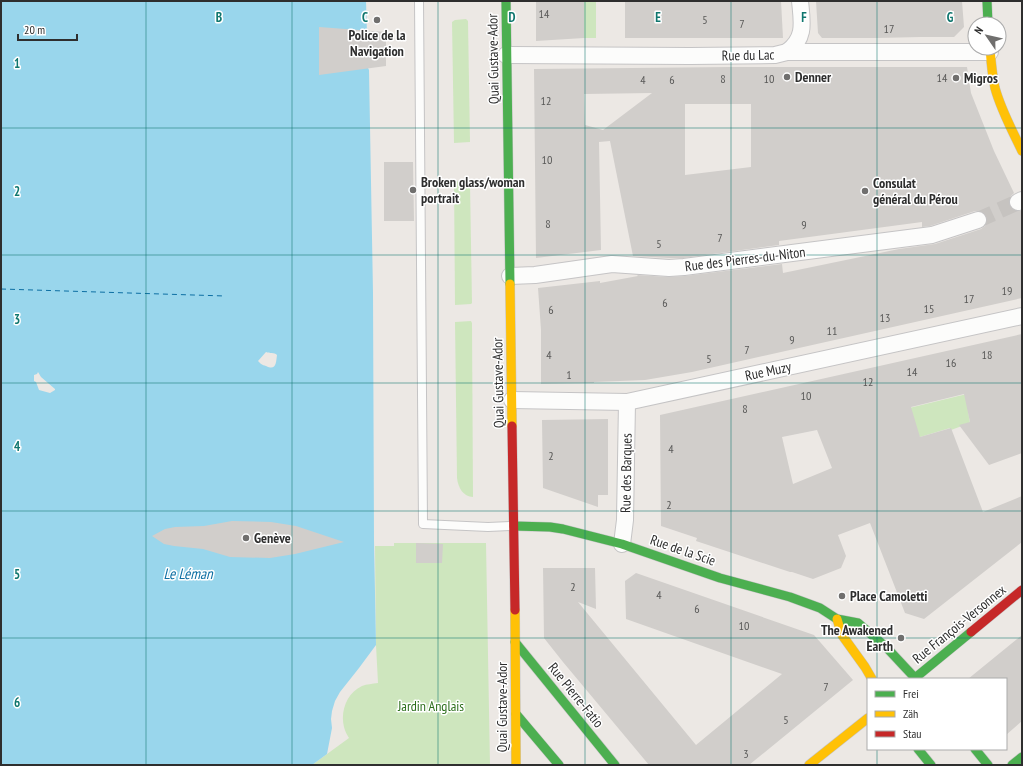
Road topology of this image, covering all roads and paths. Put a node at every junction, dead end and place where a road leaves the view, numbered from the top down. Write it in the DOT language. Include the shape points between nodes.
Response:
graph roads {
  1 [pos="419,1"];
  2 [pos="506,1"];
  3 [pos="800,1"];
  4 [pos="986,1"];
  5 [pos="987,16"];
  6 [pos="967,50"];
  7 [pos="787,52"];
  8 [pos="506,54"];
  9 [pos="991,56"];
  10 [pos="1022,151"];
  11 [pos="978,220"];
  12 [pos="510,276"];
  13 [pos="1022,316"];
  14 [pos="512,400"];
  15 [pos="627,402"];
  16 [pos="514,526"];
  17 [pos="622,544"];
  18 [pos="1022,590"];
  19 [pos="837,619"];
  20 [pos="516,642"];
  21 [pos="871,678"];
  22 [pos="914,678"];
  23 [pos="916,678"];
  24 [pos="516,714"];
  25 [pos="867,719"];
  26 [pos="919,750"];
  27 [pos="976,750"];
  28 [pos="1022,757"];
  29 [pos="516,765"];
  30 [pos="559,765"];
  31 [pos="615,765"];
  32 [pos="809,765"];
  33 [pos="931,765"];
  34 [pos="988,765"];
  35 [pos="1012,765"];
  1 -- 16 [label="lane" via="423,524"];
  2 -- 8 [label="main road, Quai Gustave-Ador"];
  3 -- 7 [label="street" via="801,34 794,47"];
  4 -- 5 [label="main road"];
  6 -- 7 [label="street, Rue du Lac"];
  7 -- 8 [label="street, Rue du Lac" via="775,55 690,56"];
  8 -- 12 [label="main road, Quai Gustave-Ador"];
  9 -- 10 [label="main road" via="997,93"];
  11 -- 12 [label="street, Rue des Pierres-du-Niton" via="932,235 684,267 607,264 535,275"];
  12 -- 14 [label="main road, Quai Gustave-Ador"];
  13 -- 15 [label="street, Rue Muzy"];
  14 -- 15 [label="street, Rue Muzy"];
  14 -- 16 [label="main road, Quai Gustave-Ador"];
  15 -- 17 [label="street, Rue des Barques" via="625,520"];
  16 -- 17 [label="main road, Rue de la Scie" via="563,529"];
  16 -- 20 [label="main road, Quai Gustave-Ador"];
  17 -- 19 [label="main road, Rue de la Scie" via="720,578 790,597 820,608"];
  18 -- 23 [label="main road, Rue François-Versonnex"];
  19 -- 21 [label="main road" via="842,635"];
  19 -- 22 [label="main road" via="858,623 887,648"];
  20 -- 24 [label="main road, Quai Gustave-Ador"];
  20 -- 31 [label="main road, Rue Pierre-Fatio"];
  24 -- 29 [label="main road, Quai Gustave-Ador"];
  24 -- 30 [label="main road"];
  25 -- 32 [label="main road"];
  26 -- 33 [label="main road"];
  27 -- 34 [label="main road"];
  28 -- 35 [label="main road"];
}
